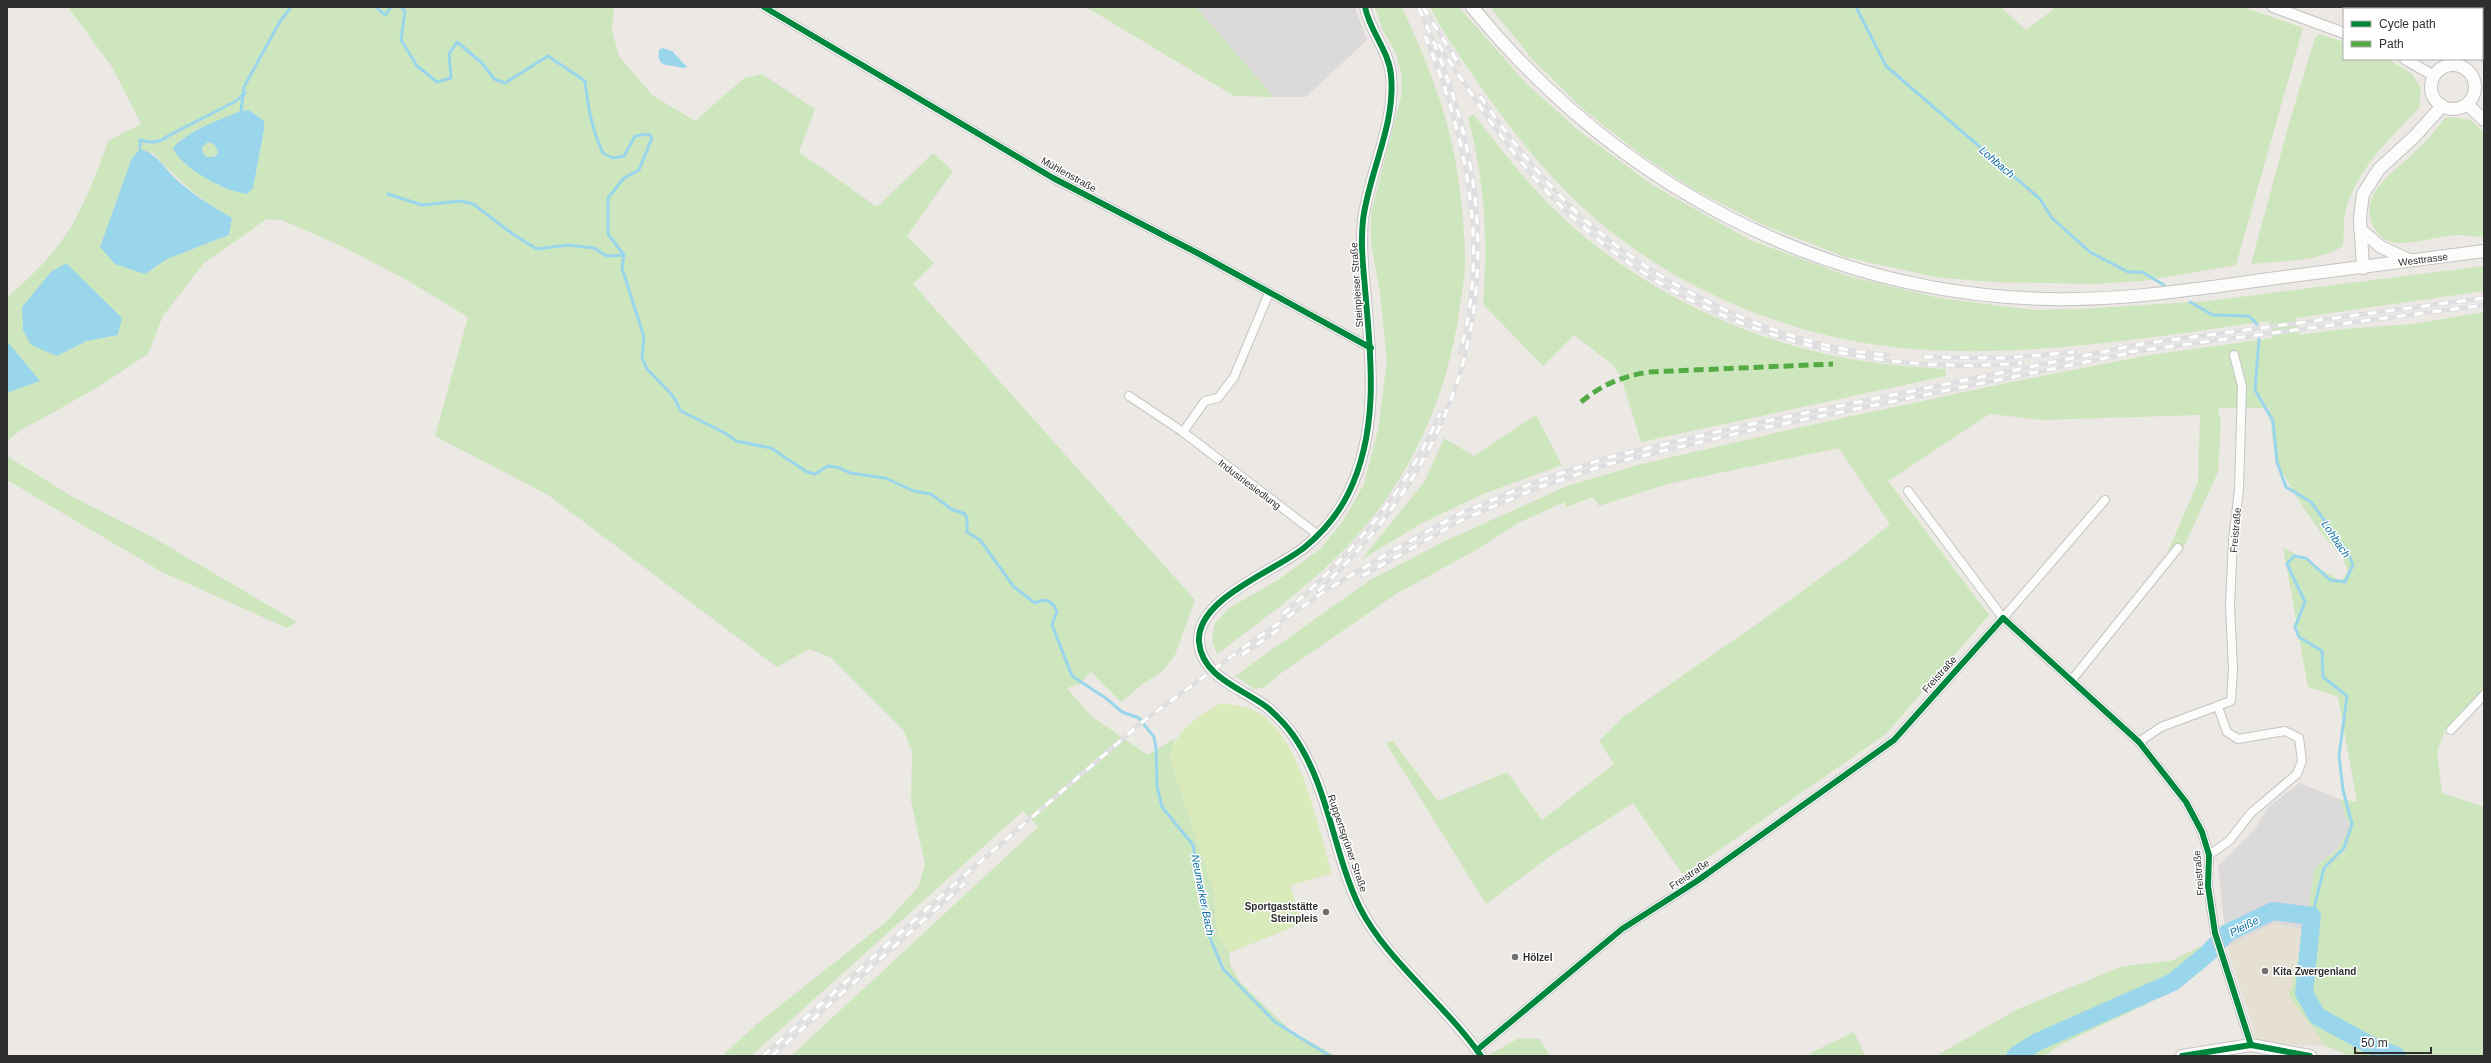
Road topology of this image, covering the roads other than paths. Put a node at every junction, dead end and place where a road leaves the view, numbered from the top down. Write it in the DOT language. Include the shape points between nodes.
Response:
graph roads {
  1 [pos="764,7"];
  2 [pos="1365,7"];
  3 [pos="1472,7"];
  4 [pos="2273,7"];
  5 [pos="2343,33"];
  6 [pos="2407,60"];
  7 [pos="2457,62"];
  8 [pos="2434,76"];
  9 [pos="2467,104"];
  10 [pos="2442,106"];
  11 [pos="2484,120"];
  12 [pos="2360,229"];
  13 [pos="2484,252"];
  14 [pos="2411,261"];
  15 [pos="2362,268"];
  16 [pos="1270,293"];
  17 [pos="1371,348"];
  18 [pos="2234,355"];
  19 [pos="1130,396"];
  20 [pos="1183,432"];
  21 [pos="1908,491"];
  22 [pos="2105,500"];
  23 [pos="1318,535"];
  24 [pos="2178,548"];
  25 [pos="2004,618"];
  26 [pos="1207,664"];
  27 [pos="2071,681"];
  28 [pos="2484,695"];
  29 [pos="2218,707"];
  30 [pos="2451,730"];
  31 [pos="2139,742"];
  32 [pos="2208,855"];
  33 [pos="2251,1045"];
  34 [pos="1479,1053"];
  35 [pos="2182,1056"];
  36 [pos="2310,1056"];
  1 -- 16 [label="street, Mühlenstraße" via="1053,178"];
  2 -- 17 [label="street, Steinpleiser Straße" via="1370,26 1388,60 1392,102 1370,183 1363,220 1362,253"];
  3 -- 15 [label="main road, Westtrasse" via="1539,82 1608,142 1685,195 1747,226 1814,254 1902,280 1996,296 2047,299 2150,295"];
  4 -- 5 [label="street"];
  6 -- 8 [label="street"];
  7 -- 8 [label="main road" via="2443,67"];
  7 -- 9 [label="main road" via="2470,72 2475,85 2472,99"];
  8 -- 10 [label="main road" via="2431,89 2436,102"];
  9 -- 10 [label="main road" via="2455,109"];
  9 -- 11 [label="main road"];
  10 -- 12 [label="main road" via="2371,180 2361,206"];
  12 -- 14 [label="main road" via="2381,247"];
  12 -- 15 [label="main road"];
  13 -- 14 [label="main road, Westtrasse"];
  14 -- 15 [label="main road, Westtrasse"];
  16 -- 17 [label="street, Mühlenstraße"];
  16 -- 20 [label="street" via="1234,377 1218,398 1205,401"];
  17 -- 23 [label="street, Steinpleiser Straße" via="1369,427 1360,466 1344,501"];
  18 -- 29 [label="street, Freistraße" via="2242,386 2239,490 2233,540 2230,605 2234,669 2231,701"];
  19 -- 20 [label="street, Industriesiedlung"];
  20 -- 23 [label="street, Industriesiedlung"];
  21 -- 25 [label="street"];
  22 -- 25 [label="street"];
  23 -- 26 [label="street, Steinpleiser Straße" via="1287,560 1214,606 1200,632 1199,642"];
  24 -- 27 [label="street"];
  25 -- 27 [label="street, Freistraße"];
  25 -- 34 [label="street, Freistraße" via="1894,740 1697,881 1622,929"];
  26 -- 34 [label="street, Ruppertsgrüner Straße" via="1226,683 1269,709 1294,737 1306,758 1322,799 1359,906 1372,928 1467,1035"];
  27 -- 31 [label="street, Freistraße"];
  28 -- 30 [label="street"];
  29 -- 31 [label="street, Freistraße" via="2161,727"];
  29 -- 32 [label="street" via="2227,732 2238,739 2285,731 2299,738 2302,761 2297,774 2251,813 2229,841"];
  31 -- 32 [label="street, Freistraße" via="2186,802 2202,832"];
  32 -- 33 [label="street, Freistraße" via="2208,886 2215,933"];
  33 -- 35 [label="main road"];
  33 -- 36 [label="main road"];
}
